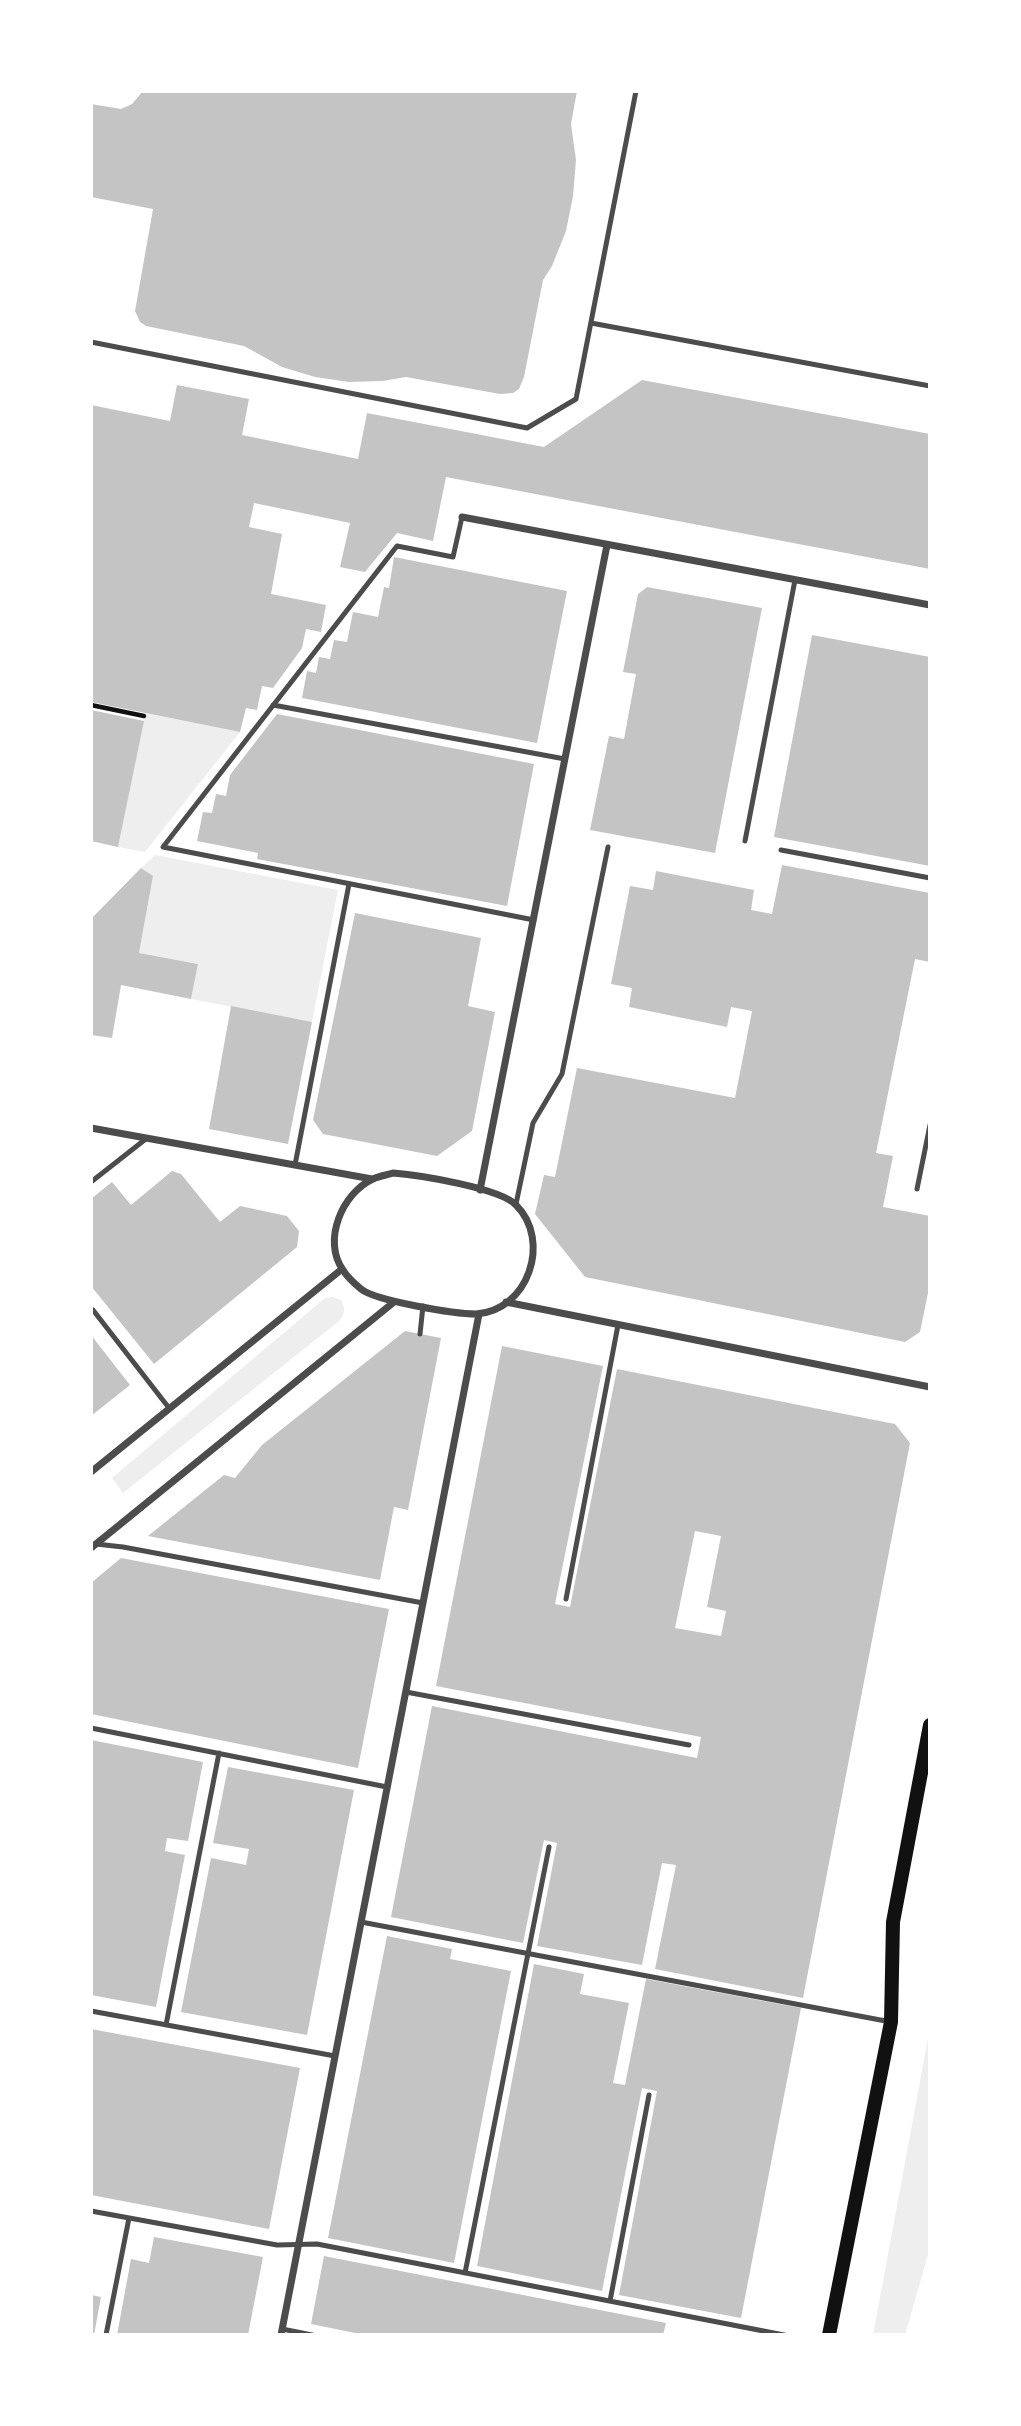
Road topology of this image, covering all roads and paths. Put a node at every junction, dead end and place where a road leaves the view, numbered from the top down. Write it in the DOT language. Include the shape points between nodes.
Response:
graph roads {
  1 [pos="636,91"];
  2 [pos="591,323"];
  3 [pos="91,342"];
  4 [pos="930,386"];
  5 [pos="462,517"];
  6 [pos="607,545"];
  7 [pos="795,580"];
  8 [pos="930,606"];
  9 [pos="91,705"];
  10 [pos="274,705"];
  11 [pos="145,716"];
  12 [pos="565,759"];
  13 [pos="745,841"];
  14 [pos="608,847"];
  15 [pos="781,850"];
  16 [pos="930,878"];
  17 [pos="349,884"];
  18 [pos="534,920"];
  19 [pos="930,1125"];
  20 [pos="91,1128"];
  21 [pos="147,1138"];
  22 [pos="295,1165"];
  23 [pos="372,1180"];
  24 [pos="91,1182"];
  25 [pos="917,1189"];
  26 [pos="480,1190"];
  27 [pos="516,1204"];
  28 [pos="342,1269"];
  29 [pos="394,1302"];
  30 [pos="506,1302"];
  31 [pos="423,1306"];
  32 [pos="93,1310"];
  33 [pos="479,1314"];
  34 [pos="618,1325"];
  35 [pos="420,1334"];
  36 [pos="930,1387"];
  37 [pos="169,1408"];
  38 [pos="91,1472"];
  39 [pos="93,1543"];
  40 [pos="566,1599"];
  41 [pos="423,1603"];
  42 [pos="406,1692"];
  43 [pos="930,1725"];
  44 [pos="91,1728"];
  45 [pos="689,1745"];
  46 [pos="219,1753"];
  47 [pos="387,1787"];
  48 [pos="549,1847"];
  49 [pos="361,1922"];
  50 [pos="529,1953"];
  51 [pos="91,2011"];
  52 [pos="891,2022"];
  53 [pos="166,2025"];
  54 [pos="335,2056"];
  55 [pos="649,2095"];
  56 [pos="91,2211"];
  57 [pos="129,2218"];
  58 [pos="298,2246"];
  59 [pos="465,2273"];
  60 [pos="610,2301"];
  61 [pos="281,2332"];
  62 [pos="106,2335"];
  63 [pos="312,2335"];
  64 [pos="784,2335"];
  65 [pos="829,2335"];
  1 -- 2 [label="lane"];
  2 -- 3 [label="lane" via="576,399 527,428"];
  2 -- 4 [label="lane"];
  5 -- 6 [label="street"];
  5 -- 10 [label="lane" via="453,557 397,546"];
  6 -- 7 [label="street"];
  6 -- 12 [label="street"];
  7 -- 8 [label="street"];
  7 -- 13 [label="lane"];
  9 -- 11 [label="path"];
  10 -- 12 [label="lane"];
  10 -- 17 [label="lane" via="163,847"];
  12 -- 18 [label="street"];
  14 -- 27 [label="lane" via="562,1074 533,1123"];
  15 -- 16 [label="lane"];
  17 -- 18 [label="lane"];
  17 -- 22 [label="lane"];
  18 -- 26 [label="street"];
  19 -- 25 [label="lane"];
  20 -- 21 [label="street"];
  21 -- 22 [label="street"];
  21 -- 24 [label="lane"];
  22 -- 23 [label="street"];
  23 -- 26 [label="street" via="393,1173 415,1175"];
  23 -- 28 [label="street" via="342,1208 335,1246"];
  26 -- 27 [label="street" via="500,1194"];
  27 -- 30 [label="street" via="532,1233 534,1254 524,1283"];
  28 -- 29 [label="street" via="363,1291"];
  28 -- 37 [label="street"];
  29 -- 31 [label="street"];
  29 -- 39 [label="street"];
  30 -- 33 [label="street"];
  30 -- 34 [label="street"];
  31 -- 33 [label="street"];
  31 -- 35 [label="lane"];
  32 -- 37 [label="lane"];
  33 -- 41 [label="street"];
  34 -- 36 [label="street"];
  34 -- 40 [label="lane"];
  37 -- 38 [label="street"];
  39 -- 41 [label="lane"];
  41 -- 42 [label="street"];
  42 -- 45 [label="lane"];
  42 -- 47 [label="street"];
  43 -- 52 [label="main road" via="893,1922"];
  44 -- 46 [label="lane"];
  46 -- 47 [label="lane"];
  46 -- 53 [label="lane"];
  47 -- 49 [label="street"];
  48 -- 50 [label="lane"];
  49 -- 50 [label="lane"];
  49 -- 54 [label="street"];
  50 -- 52 [label="lane"];
  50 -- 59 [label="lane"];
  51 -- 53 [label="lane"];
  52 -- 65 [label="main road"];
  53 -- 54 [label="lane"];
  54 -- 58 [label="street"];
  55 -- 60 [label="lane"];
  56 -- 57 [label="lane"];
  57 -- 58 [label="lane"];
  57 -- 62 [label="lane"];
  58 -- 59 [label="lane" via="317,2244"];
  58 -- 61 [label="street"];
  59 -- 60 [label="lane"];
  60 -- 64 [label="lane"];
  61 -- 63 [label="lane"];
}
